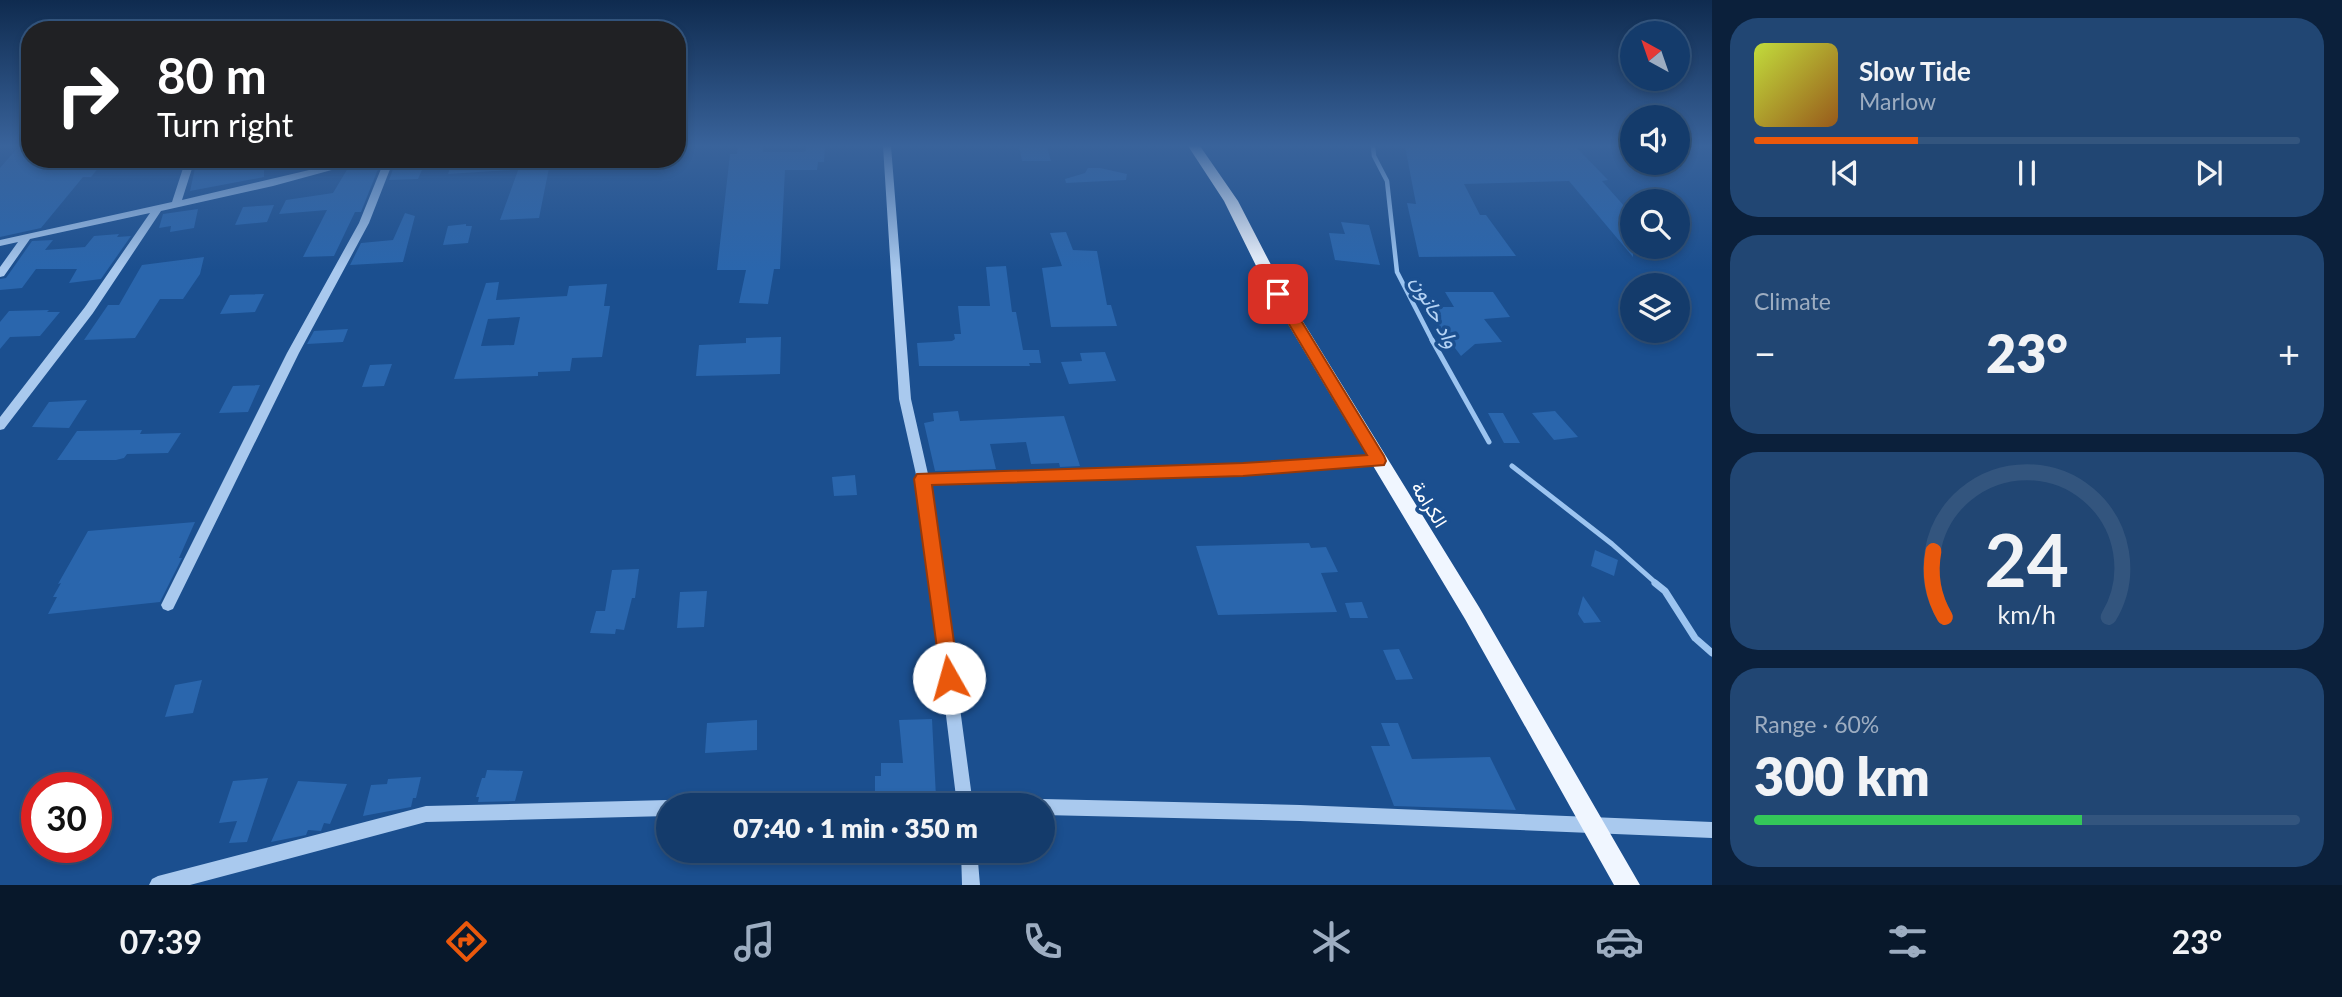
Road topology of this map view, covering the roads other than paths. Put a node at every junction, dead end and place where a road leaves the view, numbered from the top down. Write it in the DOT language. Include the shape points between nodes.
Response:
graph roads {
  1 [pos="182,187"];
  2 [pos="247,187"];
  3 [pos="379,187"];
  4 [pos="890,187"];
  5 [pos="1222,187"];
  6 [pos="176,204"];
  7 [pos="158,208"];
  8 [pos="26,238"];
  9 [pos="0,243"];
  10 [pos="0,274"];
  11 [pos="0,426"];
  12 [pos="1378,461"];
  13 [pos="922,479"];
  14 [pos="168,605"];
  15 [pos="963,793"];
  16 [pos="1055,807"];
  17 [pos="656,808"];
  18 [pos="1592,824"];
  19 [pos="1712,831"];
  20 [pos="970,863"];
  21 [pos="158,885"];
  22 [pos="971,885"];
  23 [pos="1628,885"];
  1 -- 6 [label="street"];
  2 -- 6 [label="street"];
  3 -- 14 [label="street"];
  4 -- 13 [label="street" via="905,399"];
  5 -- 12 [label="main road, الكرامة" via="1278,294"];
  6 -- 7 [label="street"];
  7 -- 8 [label="street"];
  7 -- 11 [label="street" via="89,310"];
  8 -- 9 [label="street"];
  8 -- 10 [label="street"];
  12 -- 13 [label="street" via="1243,470"];
  12 -- 18 [label="main road, الكرامة" via="1472,613"];
  13 -- 15 [label="street"];
  16 -- 18 [label="street"];
  17 -- 21 [label="street" via="426,814"];
  18 -- 19 [label="street"];
  18 -- 23 [label="main road, الكرامة"];
  20 -- 22 [label="street"];
}
